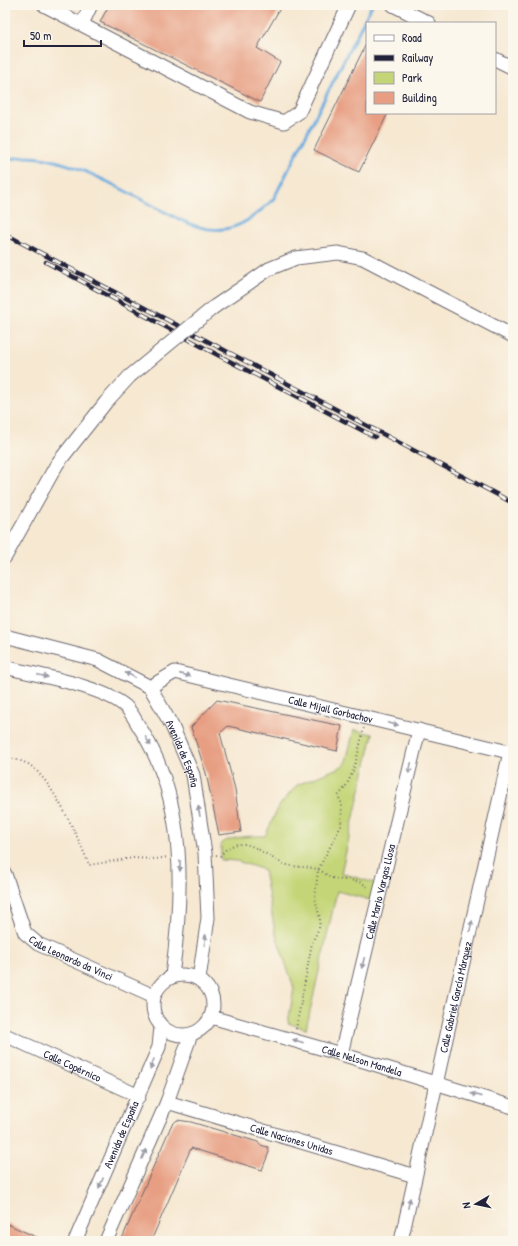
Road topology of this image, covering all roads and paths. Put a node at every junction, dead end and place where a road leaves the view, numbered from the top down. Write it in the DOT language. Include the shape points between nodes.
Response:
graph roads {
  1 [pos="44,5"];
  2 [pos="91,5"];
  3 [pos="349,5"];
  4 [pos="393,5"];
  5 [pos="427,22"];
  6 [pos="82,24"];
  7 [pos="496,60"];
  8 [pos="513,68"];
  9 [pos="513,336"];
  10 [pos="5,557"];
  11 [pos="5,636"];
  12 [pos="5,667"];
  13 [pos="150,687"];
  14 [pos="367,718"];
  15 [pos="419,730"];
  16 [pos="512,752"];
  17 [pos="5,874"];
  18 [pos="172,976"];
  19 [pos="199,979"];
  20 [pos="154,996"];
  21 [pos="211,1017"];
  22 [pos="161,1027"];
  23 [pos="191,1034"];
  24 [pos="5,1035"];
  25 [pos="294,1040"];
  26 [pos="341,1054"];
  27 [pos="436,1083"];
  28 [pos="139,1096"];
  29 [pos="167,1102"];
  30 [pos="513,1107"];
  31 [pos="415,1176"];
  32 [pos="75,1241"];
  33 [pos="106,1241"];
  34 [pos="401,1241"];
  1 -- 6 [label="street"];
  2 -- 6 [label="street"];
  3 -- 6 [label="street" via="300,112 284,122 250,112"];
  4 -- 5 [label="street"];
  7 -- 8 [label="street"];
  9 -- 10 [label="street, bridge" via="363,258 338,253 296,258 269,269 214,307 130,376 106,402 57,464"];
  13 -- 11 [label="street, one-way" via="98,660"];
  12 -- 18 [label="street, one-way" via="68,682 107,695 126,706 153,750 172,806 180,856 178,934"];
  13 -- 14 [label="street, Calle Mijail Gorbachov, one-way" via="175,672"];
  19 -- 13 [label="street, Avenida de España, one-way" via="208,918 205,853 196,789 193,775 172,726"];
  14 -- 15 [label="street, Calle Mijail Gorbachov, one-way"];
  14 -- 25 [label="path" via="351,776 345,789 338,796 342,804 341,826 318,870 315,898 320,919 319,928 312,944"];
  15 -- 16 [label="street, Calle Mijail Gorbachov"];
  15 -- 26 [label="street, Calle Mario Vargas Llosa, one-way"];
  27 -- 16 [label="street, Calle Gabriel García Márquez, one-way"];
  17 -- 20 [label="street, Calle Leonardo da Vinci" via="26,933 38,944"];
  18 -- 19 [label="street" via="186,974"];
  18 -- 20 [label="street" via="164,980"];
  19 -- 21 [label="street" via="206,984 212,996"];
  20 -- 22 [label="street" via="153,1012"];
  21 -- 23 [label="street" via="199,1031"];
  21 -- 25 [label="street, Calle Nelson Mandela"];
  22 -- 23 [label="street" via="170,1033"];
  22 -- 28 [label="street, Avenida de España, one-way" via="159,1047"];
  23 -- 29 [label="street"];
  24 -- 28 [label="street, Calle Copérnico"];
  26 -- 25 [label="street, Calle Nelson Mandela, one-way"];
  26 -- 27 [label="street, Calle Nelson Mandela"];
  30 -- 27 [label="street, Calle Nelson Mandela, one-way"];
  27 -- 31 [label="street, Calle Gabriel García Márquez"];
  28 -- 32 [label="street, Avenida de España, one-way"];
  29 -- 31 [label="street, Calle Naciones Unidas"];
  33 -- 29 [label="street, one-way"];
  34 -- 31 [label="street, Calle Gabriel García Márquez, one-way"];
}
